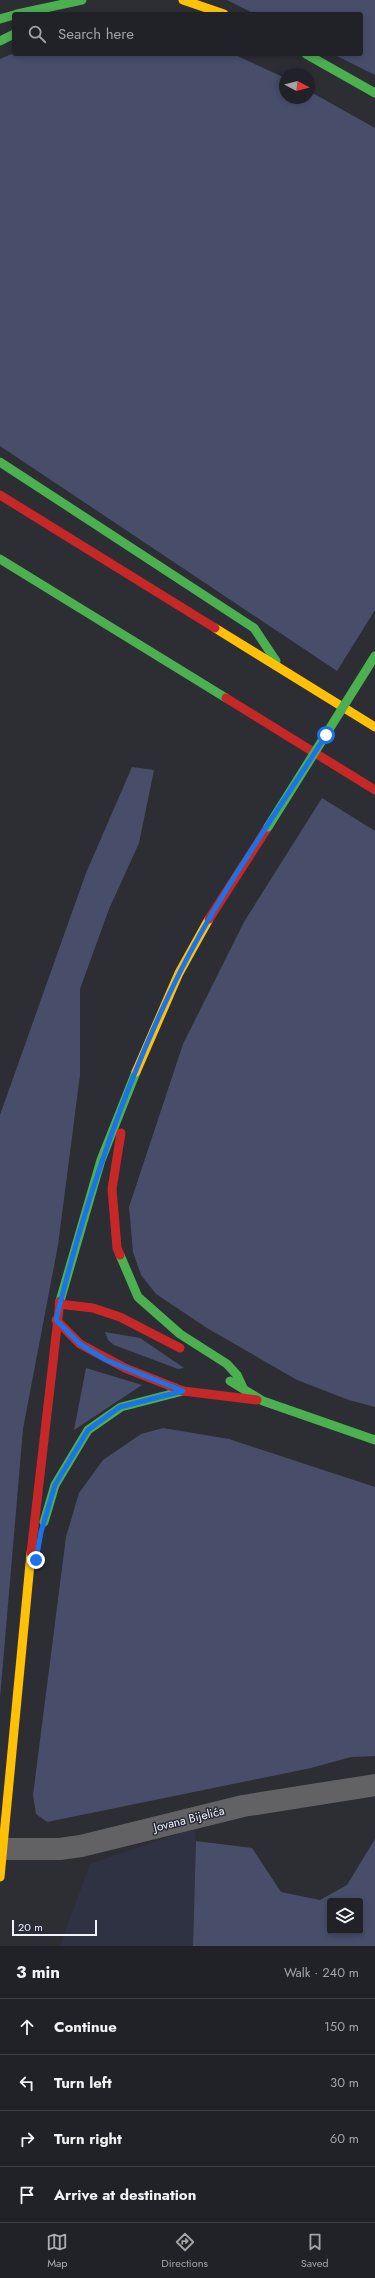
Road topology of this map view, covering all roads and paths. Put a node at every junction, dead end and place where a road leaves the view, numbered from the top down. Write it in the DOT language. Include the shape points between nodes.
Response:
graph roads {
  1 [pos="82,0"];
  2 [pos="87,0"];
  3 [pos="183,0"];
  4 [pos="26,12"];
  5 [pos="61,12"];
  6 [pos="218,12"];
  7 [pos="12,16"];
  8 [pos="0,19"];
  9 [pos="12,35"];
  10 [pos="0,41"];
  11 [pos="310,56"];
  12 [pos="375,93"];
  13 [pos="0,462"];
  14 [pos="0,495"];
  15 [pos="0,559"];
  16 [pos="375,656"];
  17 [pos="280,667"];
  18 [pos="375,727"];
  19 [pos="375,790"];
  20 [pos="129,1090"];
  21 [pos="59,1304"];
  22 [pos="56,1320"];
  23 [pos="186,1352"];
  24 [pos="219,1374"];
  25 [pos="243,1388"];
  26 [pos="183,1391"];
  27 [pos="263,1400"];
  28 [pos="375,1440"];
  29 [pos="23,1628"];
  30 [pos="375,1785"];
  31 [pos="3,1849"];
  32 [pos="0,1877"];
  1 -- 4 [label="main road"];
  2 -- 5 [label="main road"];
  3 -- 6 [label="main road"];
  7 -- 8 [label="main road"];
  9 -- 10 [label="main road"];
  11 -- 12 [label="main road"];
  13 -- 17 [label="main road" via="254,628"];
  14 -- 17 [label="main road"];
  15 -- 19 [label="main road"];
  16 -- 20 [label="main road, bridge" via="216,908 180,973"];
  17 -- 18 [label="main road"];
  20 -- 21 [label="main road" via="101,1160"];
  20 -- 25 [label="main road" via="112,1189 117,1248 138,1297 180,1334 227,1364 237,1375"];
  21 -- 22 [label="main road"];
  21 -- 23 [label="main road" via="93,1308 120,1317 147,1329"];
  22 -- 26 [label="main road" via="80,1344 106,1360"];
  22 -- 29 [label="main road"];
  24 -- 25 [label="main road"];
  25 -- 27 [label="main road"];
  26 -- 27 [label="main road"];
  26 -- 29 [label="main road" via="120,1407 88,1430 55,1485 41,1532"];
  27 -- 28 [label="main road"];
  29 -- 31 [label="main road"];
  30 -- 31 [label="street, Jovana Bijelića" via="243,1806 80,1846 60,1849"];
  31 -- 32 [label="main road"];
}
